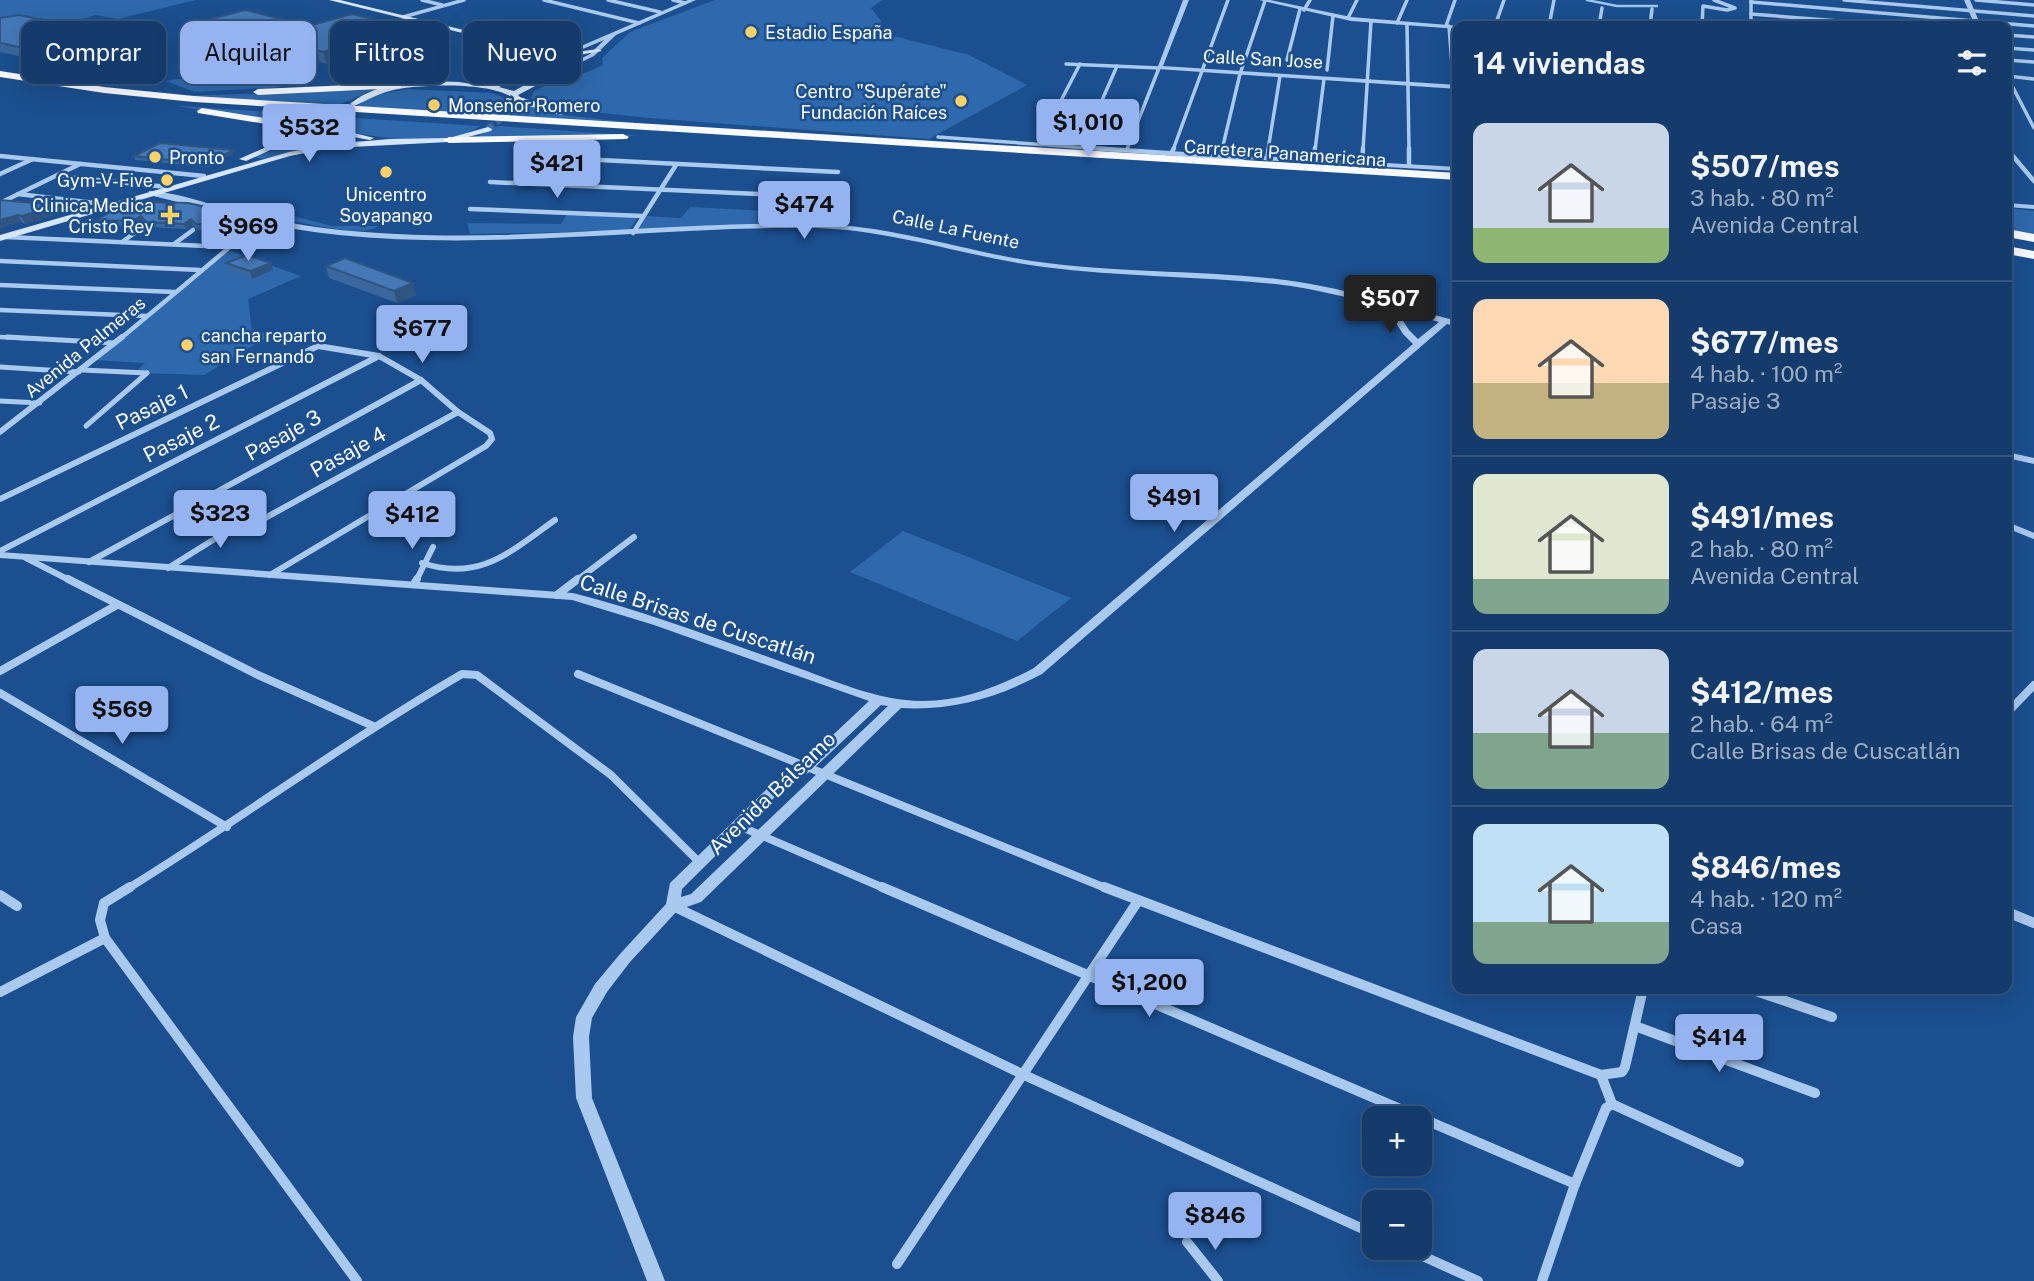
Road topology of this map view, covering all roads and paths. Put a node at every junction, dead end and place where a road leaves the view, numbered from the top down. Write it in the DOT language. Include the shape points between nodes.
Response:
graph roads {
  1 [pos="422,0"];
  2 [pos="464,0"];
  3 [pos="544,0"];
  4 [pos="608,0"];
  5 [pos="673,0"];
  6 [pos="693,0"];
  7 [pos="1186,0"];
  8 [pos="1228,0"];
  9 [pos="1264,0"];
  10 [pos="1310,0"];
  11 [pos="1357,0"];
  12 [pos="1407,0"];
  13 [pos="1455,0"];
  14 [pos="1504,0"];
  15 [pos="1554,0"];
  16 [pos="1714,0"];
  17 [pos="1844,0"];
  18 [pos="1966,0"];
  19 [pos="1976,0"];
  20 [pos="326,1"];
  21 [pos="1751,1"];
  22 [pos="685,3"];
  23 [pos="2034,5"];
  24 [pos="443,6"];
  25 [pos="1601,8"];
  26 [pos="1302,9"];
  27 [pos="1652,9"];
  28 [pos="1973,11"];
  29 [pos="660,12"];
  30 [pos="1751,13"];
  31 [pos="399,16"];
  32 [pos="1333,16"];
  33 [pos="2034,16"];
  34 [pos="1348,18"];
  35 [pos="1371,21"];
  36 [pos="1497,21"];
  37 [pos="1550,21"];
  38 [pos="1600,21"];
  39 [pos="1651,21"];
  40 [pos="1702,21"];
  41 [pos="1751,21"];
  42 [pos="1845,21"];
  43 [pos="1948,21"];
  44 [pos="1976,21"];
  45 [pos="639,23"];
  46 [pos="1396,23"];
  47 [pos="1407,24"];
  48 [pos="2012,25"];
  49 [pos="1447,26"];
  50 [pos="1452,26"];
  51 [pos="2034,26"];
  52 [pos="463,32"];
  53 [pos="616,32"];
  54 [pos="2012,35"];
  55 [pos="2034,37"];
  56 [pos="581,48"];
  57 [pos="2012,48"];
  58 [pos="2034,50"];
  59 [pos="598,51"];
  60 [pos="581,53"];
  61 [pos="581,60"];
  62 [pos="1287,60"];
  63 [pos="1452,60"];
  64 [pos="2012,60"];
  65 [pos="2034,62"];
  66 [pos="1066,64"];
  67 [pos="1080,64"];
  68 [pos="1117,66"];
  69 [pos="1158,68"];
  70 [pos="1327,70"];
  71 [pos="1200,71"];
  72 [pos="0,74"];
  73 [pos="1240,74"];
  74 [pos="1280,76"];
  75 [pos="2012,77"];
  76 [pos="1324,79"];
  77 [pos="2034,79"];
  78 [pos="1367,81"];
  79 [pos="0,84"];
  80 [pos="502,84"];
  81 [pos="536,84"];
  82 [pos="1408,84"];
  83 [pos="70,86"];
  84 [pos="397,86"];
  85 [pos="2012,86"];
  86 [pos="1452,87"];
  87 [pos="488,88"];
  88 [pos="517,97"];
  89 [pos="354,104"];
  90 [pos="509,112"];
  91 [pos="2034,128"];
  92 [pos="488,129"];
  93 [pos="313,131"];
  94 [pos="346,134"];
  95 [pos="938,137"];
  96 [pos="816,138"];
  97 [pos="774,139"];
  98 [pos="449,141"];
  99 [pos="397,142"];
  100 [pos="1039,143"];
  101 [pos="1082,146"];
  102 [pos="1128,149"];
  103 [pos="1172,152"];
  104 [pos="2012,155"];
  105 [pos="0,156"];
  106 [pos="540,157"];
  107 [pos="33,159"];
  108 [pos="1224,159"];
  109 [pos="1273,161"];
  110 [pos="1313,161"];
  111 [pos="1362,163"];
  112 [pos="80,164"];
  113 [pos="676,164"];
  114 [pos="1409,166"];
  115 [pos="1452,169"];
  116 [pos="220,171"];
  117 [pos="838,172"];
  118 [pos="0,174"];
  119 [pos="55,176"];
  120 [pos="204,176"];
  121 [pos="1452,178"];
  122 [pos="1452,179"];
  123 [pos="2034,181"];
  124 [pos="490,182"];
  125 [pos="168,187"];
  126 [pos="662,189"];
  127 [pos="152,193"];
  128 [pos="18,194"];
  129 [pos="803,196"];
  130 [pos="0,203"];
  131 [pos="112,205"];
  132 [pos="2012,205"];
  133 [pos="2034,207"];
  134 [pos="470,209"];
  135 [pos="643,216"];
  136 [pos="263,219"];
  137 [pos="143,227"];
  138 [pos="193,230"];
  139 [pos="633,233"];
  140 [pos="2012,234"];
  141 [pos="2,238"];
  142 [pos="2034,239"];
  143 [pos="122,242"];
  144 [pos="174,244"];
  145 [pos="228,247"];
  146 [pos="2012,251"];
  147 [pos="2034,255"];
  148 [pos="0,261"];
  149 [pos="201,270"];
  150 [pos="187,283"];
  151 [pos="0,285"];
  152 [pos="175,292"];
  153 [pos="1388,304"];
  154 [pos="0,310"];
  155 [pos="147,316"];
  156 [pos="1445,321"];
  157 [pos="1452,324"];
  158 [pos="1452,328"];
  159 [pos="1430,334"];
  160 [pos="0,337"];
  161 [pos="115,343"];
  162 [pos="1418,344"];
  163 [pos="379,356"];
  164 [pos="0,367"];
  165 [pos="81,371"];
  166 [pos="421,380"];
  167 [pos="0,401"];
  168 [pos="40,403"];
  169 [pos="457,412"];
  170 [pos="86,426"];
  171 [pos="0,432"];
  172 [pos="2012,456"];
  173 [pos="2034,461"];
  174 [pos="0,499"];
  175 [pos="197,503"];
  176 [pos="245,520"];
  177 [pos="555,520"];
  178 [pos="2012,527"];
  179 [pos="2034,536"];
  180 [pos="634,537"];
  181 [pos="433,547"];
  182 [pos="0,553"];
  183 [pos="26,558"];
  184 [pos="89,562"];
  185 [pos="422,563"];
  186 [pos="169,568"];
  187 [pos="270,575"];
  188 [pos="414,584"];
  189 [pos="558,595"];
  190 [pos="117,605"];
  191 [pos="0,671"];
  192 [pos="578,674"];
  193 [pos="2034,685"];
  194 [pos="0,693"];
  195 [pos="878,700"];
  196 [pos="897,704"];
  197 [pos="2012,708"];
  198 [pos="373,726"];
  199 [pos="806,768"];
  200 [pos="823,775"];
  201 [pos="736,825"];
  202 [pos="227,827"];
  203 [pos="760,835"];
  204 [pos="699,862"];
  205 [pos="0,895"];
  206 [pos="1138,901"];
  207 [pos="17,906"];
  208 [pos="673,906"];
  209 [pos="2012,914"];
  210 [pos="2034,923"];
  211 [pos="105,938"];
  212 [pos="1090,978"];
  213 [pos="0,992"];
  214 [pos="1642,994"];
  215 [pos="1765,994"];
  216 [pos="1832,1017"];
  217 [pos="1634,1026"];
  218 [pos="1022,1074"];
  219 [pos="1601,1075"];
  220 [pos="1815,1093"];
  221 [pos="1612,1104"];
  222 [pos="1740,1162"];
  223 [pos="1574,1184"];
  224 [pos="1362,1229"];
  225 [pos="1187,1242"];
  226 [pos="1432,1260"];
  227 [pos="897,1264"];
  228 [pos="357,1281"];
  229 [pos="656,1281"];
  230 [pos="1217,1281"];
  231 [pos="1478,1281"];
  232 [pos="1542,1281"];
  1 -- 24 [label="street"];
  2 -- 24 [label="street"];
  3 -- 45 [label="street"];
  4 -- 29 [label="street"];
  5 -- 22 [label="street"];
  6 -- 22 [label="street"];
  7 -- 69 [label="street"];
  8 -- 71 [label="street"];
  9 -- 26 [label="street"];
  9 -- 73 [label="street"];
  10 -- 26 [label="street"];
  11 -- 34 [label="street"];
  12 -- 46 [label="street"];
  13 -- 49 [label="street"];
  14 -- 36 [label="street"];
  15 -- 37 [label="street"];
  16 -- 40 [label="street" via="1735,8 1703,6"];
  17 -- 28 [label="street"];
  18 -- 28 [label="street"];
  19 -- 23 [label="street"];
  20 -- 31 [label="main road"];
  20 -- 31 [label="main road"];
  21 -- 30 [label="street"];
  21 -- 43 [label="street"];
  22 -- 29 [label="street"];
  24 -- 31 [label="street"];
  25 -- 38 [label="street"];
  26 -- 32 [label="street"];
  26 -- 62 [label="street"];
  27 -- 39 [label="street"];
  28 -- 33 [label="street"];
  28 -- 44 [label="street"];
  29 -- 45 [label="street"];
  30 -- 41 [label="street"];
  30 -- 42 [label="street"];
  31 -- 52 [label="main road"];
  32 -- 34 [label="street"];
  32 -- 70 [label="street"];
  34 -- 35 [label="street"];
  35 -- 46 [label="street"];
  35 -- 78 [label="street"];
  45 -- 53 [label="street"];
  46 -- 47 [label="street"];
  47 -- 49 [label="street"];
  47 -- 82 [label="street"];
  48 -- 51 [label="street"];
  49 -- 50 [label="street"];
  49 -- 63 [label="street"];
  53 -- 56 [label="street"];
  53 -- 59 [label="street"];
  54 -- 55 [label="street"];
  57 -- 58 [label="street"];
  59 -- 60 [label="main road"];
  59 -- 61 [label="street"];
  64 -- 65 [label="street"];
  66 -- 67 [label="street, Calle San Jose"];
  67 -- 68 [label="street, Calle San Jose"];
  67 -- 100 [label="street"];
  68 -- 69 [label="street, Calle San Jose"];
  68 -- 101 [label="street"];
  69 -- 71 [label="street, Calle San Jose"];
  69 -- 102 [label="street"];
  71 -- 73 [label="street, Calle San Jose"];
  71 -- 103 [label="street"];
  72 -- 83 [label="highway"];
  73 -- 74 [label="street, Calle San Jose"];
  73 -- 108 [label="street"];
  74 -- 76 [label="street, Calle San Jose"];
  74 -- 109 [label="street"];
  75 -- 77 [label="street"];
  76 -- 78 [label="street, Calle San Jose"];
  76 -- 110 [label="street"];
  78 -- 82 [label="street, Calle San Jose"];
  78 -- 111 [label="street"];
  79 -- 93 [label="highway" via="191,109"];
  79 -- 97 [label="highway" via="204,106"];
  80 -- 87 [label="main road"];
  81 -- 88 [label="main road"];
  82 -- 86 [label="street, Calle San Jose"];
  82 -- 114 [label="street"];
  83 -- 84 [label="highway" via="186,93"];
  83 -- 96 [label="highway" via="194,99"];
  84 -- 87 [label="main road"];
  84 -- 89 [label="main road"];
  85 -- 91 [label="street"];
  87 -- 88 [label="main road"];
  88 -- 90 [label="main road"];
  88 -- 96 [label="highway" via="565,113"];
  92 -- 98 [label="main road"];
  93 -- 94 [label="highway"];
  93 -- 94 [label="main road" via="333,118 332,129"];
  93 -- 116 [label="main road"];
  94 -- 99 [label="main road"];
  95 -- 100 [label="street"];
  96 -- 108 [label="highway, Carretera Panamericana"];
  97 -- 98 [label="highway"];
  97 -- 122 [label="highway, Carretera Panamericana"];
  98 -- 99 [label="main road"];
  99 -- 116 [label="main road" via="314,148"];
  100 -- 101 [label="street"];
  101 -- 102 [label="street"];
  102 -- 103 [label="street"];
  103 -- 108 [label="street"];
  104 -- 123 [label="street"];
  105 -- 107 [label="street"];
  106 -- 113 [label="street"];
  107 -- 112 [label="street"];
  107 -- 118 [label="street"];
  108 -- 109 [label="highway, Carretera Panamericana"];
  108 -- 109 [label="street"];
  109 -- 110 [label="street"];
  109 -- 121 [label="highway, Carretera Panamericana"];
  110 -- 111 [label="street"];
  111 -- 114 [label="street"];
  112 -- 119 [label="street"];
  112 -- 120 [label="street"];
  113 -- 117 [label="street"];
  113 -- 126 [label="street"];
  114 -- 115 [label="street"];
  116 -- 120 [label="main road"];
  119 -- 125 [label="street"];
  119 -- 128 [label="street"];
  120 -- 125 [label="main road"];
  124 -- 126 [label="street"];
  125 -- 127 [label="main road"];
  126 -- 129 [label="street"];
  126 -- 135 [label="street"];
  127 -- 131 [label="main road"];
  127 -- 136 [label="street, Calle La Fuente"];
  128 -- 130 [label="street"];
  128 -- 131 [label="street"];
  131 -- 141 [label="main road"];
  132 -- 133 [label="street"];
  134 -- 135 [label="street"];
  135 -- 139 [label="street"];
  136 -- 139 [label="street, Calle La Fuente" via="333,232 405,237"];
  136 -- 145 [label="street"];
  137 -- 143 [label="street"];
  138 -- 144 [label="street"];
  139 -- 153 [label="street, Calle La Fuente" via="857,228 1033,263 1276,282"];
  140 -- 142 [label="highway"];
  141 -- 143 [label="street"];
  143 -- 144 [label="street"];
  144 -- 145 [label="street"];
  145 -- 149 [label="street"];
  146 -- 147 [label="highway"];
  148 -- 149 [label="street"];
  149 -- 150 [label="street"];
  150 -- 152 [label="street, Avenida Palmeras"];
  151 -- 152 [label="street"];
  152 -- 155 [label="street, Avenida Palmeras"];
  153 -- 156 [label="street, Calle La Fuente"];
  153 -- 162 [label="street"];
  154 -- 155 [label="street"];
  155 -- 161 [label="street, Avenida Palmeras"];
  156 -- 157 [label="street, Calle La Fuente"];
  156 -- 159 [label="street, Calle Brisas de Cuscatlán"];
  158 -- 159 [label="street"];
  159 -- 162 [label="street, Calle Brisas de Cuscatlán"];
  160 -- 161 [label="street"];
  161 -- 165 [label="street, Avenida Palmeras"];
  162 -- 196 [label="street, Calle Brisas de Cuscatlán" via="1038,671 1005,690 966,700"];
  163 -- 166 [label="street"];
  163 -- 174 [label="street, Pasaje 1" via="318,346"];
  163 -- 182 [label="street, Pasaje 2"];
  164 -- 165 [label="street"];
  165 -- 168 [label="street, Avenida Palmeras"];
  165 -- 170 [label="street" via="147,373"];
  166 -- 169 [label="street"];
  166 -- 175 [label="street, Pasaje 3"];
  167 -- 168 [label="street"];
  168 -- 171 [label="street, Avenida Palmeras"];
  169 -- 176 [label="street, Pasaje 4" via="256,523"];
  169 -- 187 [label="street" via="490,433 492,439 486,446"];
  172 -- 173 [label="street"];
  175 -- 176 [label="street"];
  175 -- 184 [label="street, Pasaje 3"];
  176 -- 186 [label="street"];
  177 -- 185 [label="street" via="473,571 451,572"];
  178 -- 179 [label="street"];
  180 -- 189 [label="street"];
  181 -- 185 [label="street"];
  182 -- 183 [label="street, Calle Brisas de Cuscatlán"];
  183 -- 184 [label="street, Calle Brisas de Cuscatlán"];
  183 -- 190 [label="street"];
  184 -- 186 [label="street, Calle Brisas de Cuscatlán"];
  185 -- 188 [label="street" via="422,573"];
  186 -- 187 [label="street, Calle Brisas de Cuscatlán"];
  187 -- 188 [label="street, Calle Brisas de Cuscatlán"];
  188 -- 189 [label="street, Calle Brisas de Cuscatlán"];
  189 -- 195 [label="street, Calle Brisas de Cuscatlán" via="646,619"];
  190 -- 191 [label="street"];
  190 -- 198 [label="street"];
  192 -- 199 [label="street"];
  193 -- 197 [label="street"];
  194 -- 202 [label="street"];
  195 -- 196 [label="street, Calle Brisas de Cuscatlán"];
  195 -- 199 [label="street, Avenida Bálsamo"];
  196 -- 200 [label="street, Avenida Bálsamo"];
  198 -- 202 [label="street"];
  198 -- 204 [label="street" via="463,674 477,675 611,775"];
  199 -- 200 [label="street"];
  199 -- 201 [label="street, Avenida Bálsamo" via="777,787"];
  200 -- 203 [label="street, Avenida Bálsamo"];
  200 -- 206 [label="street"];
  201 -- 203 [label="street"];
  201 -- 204 [label="street, Avenida Bálsamo"];
  202 -- 211 [label="street" via="104,902 100,920"];
  203 -- 208 [label="street, Avenida Bálsamo" via="696,898"];
  203 -- 212 [label="street"];
  204 -- 208 [label="street, Avenida Bálsamo" via="675,887"];
  205 -- 207 [label="street"];
  206 -- 212 [label="street"];
  206 -- 219 [label="street"];
  208 -- 218 [label="street"];
  208 -- 229 [label="street, Avenida Bálsamo" via="601,988 584,1017 581,1037 584,1098"];
  209 -- 210 [label="street"];
  211 -- 213 [label="street"];
  211 -- 228 [label="street"];
  212 -- 218 [label="street"];
  212 -- 223 [label="street"];
  214 -- 217 [label="street"];
  215 -- 216 [label="street"];
  217 -- 219 [label="street" via="1622,1072"];
  217 -- 220 [label="street"];
  218 -- 224 [label="street"];
  218 -- 227 [label="street"];
  219 -- 221 [label="street"];
  221 -- 222 [label="street"];
  221 -- 223 [label="street" via="1606,1108"];
  223 -- 232 [label="street"];
  225 -- 230 [label="street"];
  226 -- 231 [label="street"];
}
